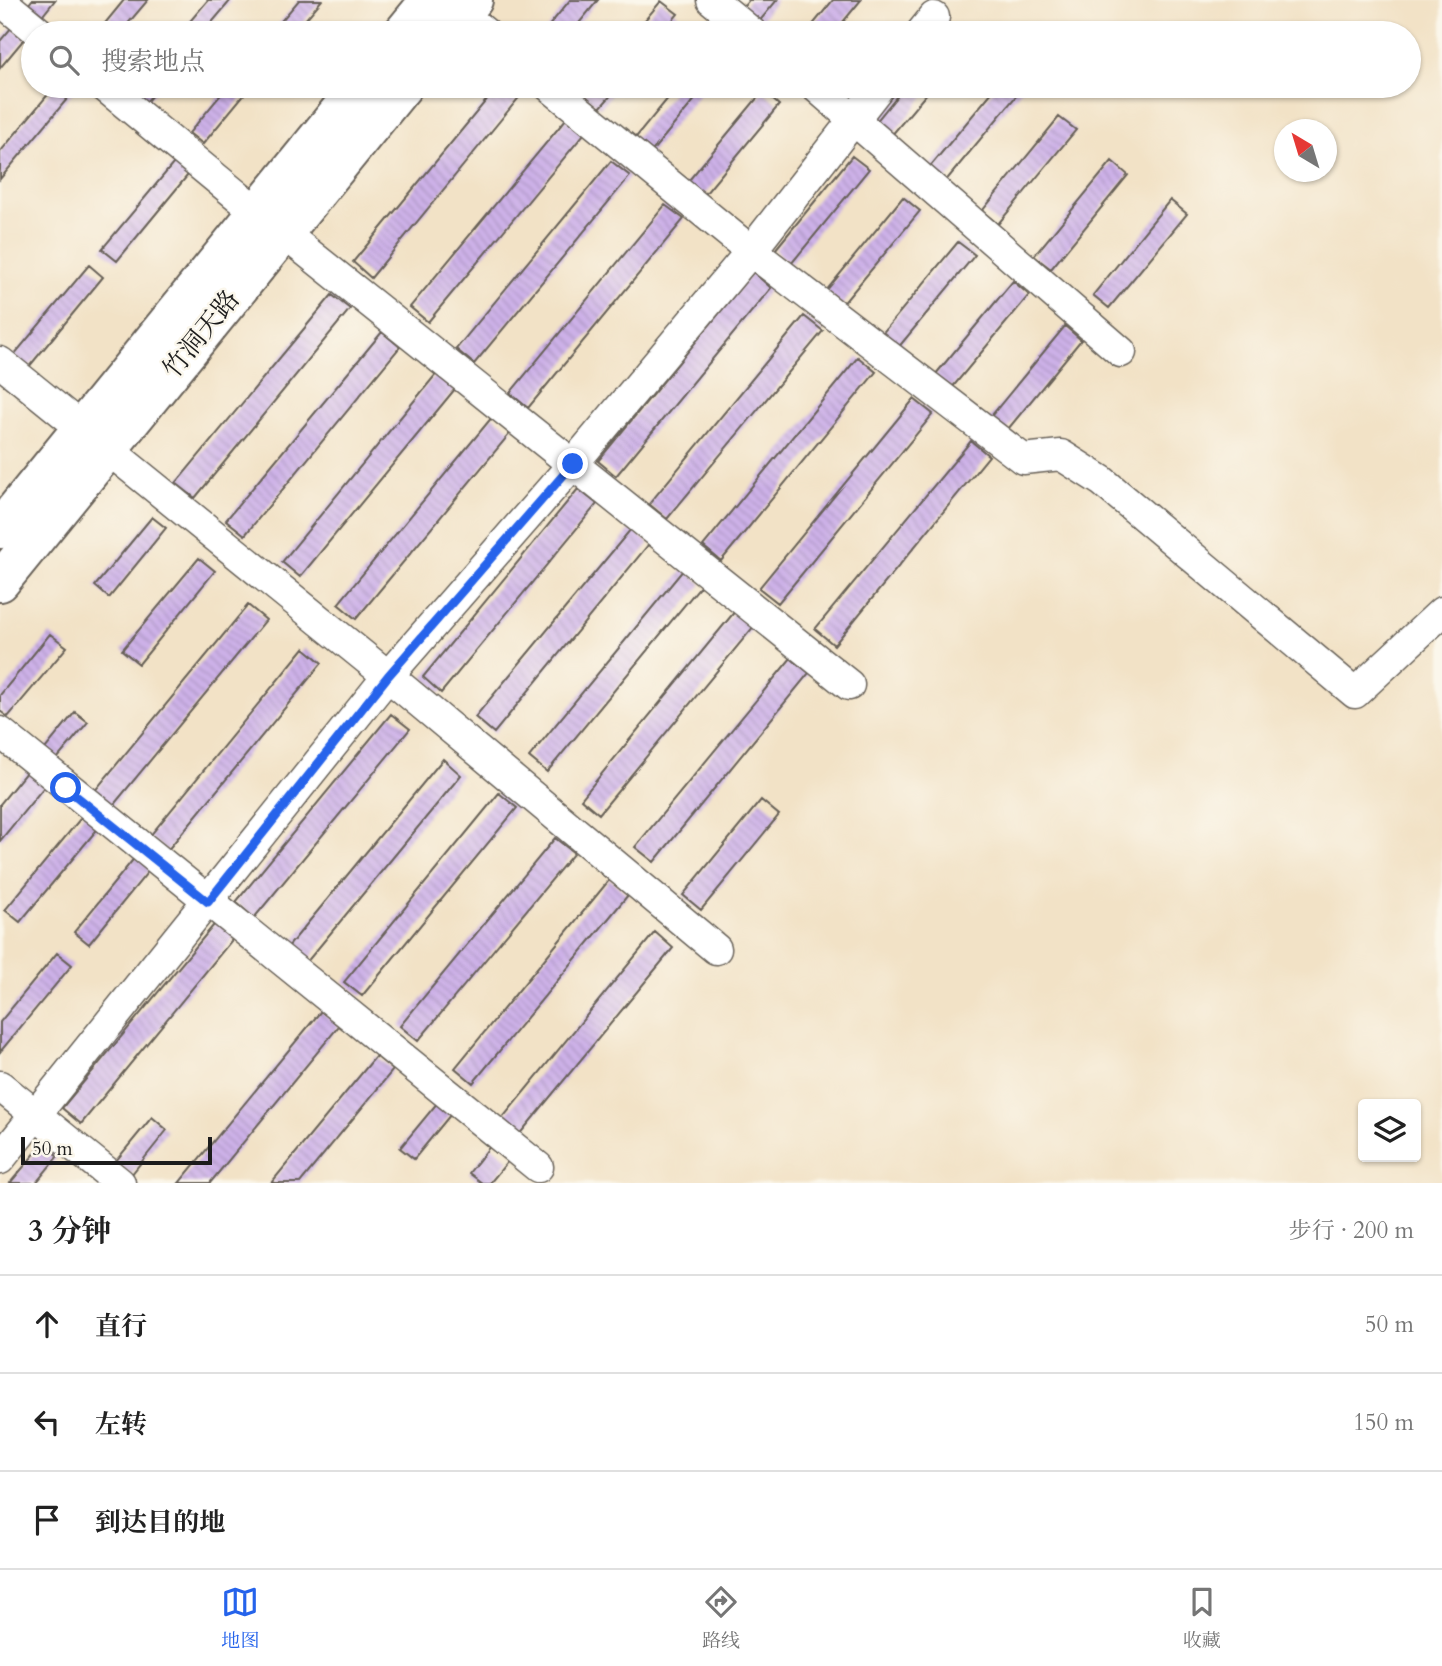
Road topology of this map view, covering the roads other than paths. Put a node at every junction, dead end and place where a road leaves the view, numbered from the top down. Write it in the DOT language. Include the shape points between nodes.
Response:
graph roads {
  1 [pos="0,0"];
  2 [pos="712,0"];
  3 [pos="456,13"];
  4 [pos="25,21"];
  5 [pos="435,21"];
  6 [pos="737,21"];
  7 [pos="119,98"];
  8 [pos="352,98"];
  9 [pos="391,98"];
  10 [pos="564,98"];
  11 [pos="830,98"];
  12 [pos="870,98"];
  13 [pos="854,118"];
  14 [pos="270,223"];
  15 [pos="751,251"];
  16 [pos="1121,352"];
  17 [pos="0,362"];
  18 [pos="94,439"];
  19 [pos="573,464"];
  20 [pos="0,529"];
  21 [pos="0,582"];
  22 [pos="1442,612"];
  23 [pos="388,676"];
  24 [pos="849,685"];
  25 [pos="0,732"];
  26 [pos="208,902"];
  27 [pos="716,949"];
  28 [pos="0,1086"];
  29 [pos="37,1115"];
  30 [pos="0,1159"];
  31 [pos="538,1167"];
  32 [pos="120,1183"];
  1 -- 4 [label="street"];
  2 -- 6 [label="street"];
  3 -- 5 [label="main road"];
  7 -- 14 [label="street"];
  8 -- 14 [label="main road, 竹洞天路"];
  9 -- 14 [label="main road, 竹洞天路"];
  10 -- 15 [label="street"];
  11 -- 13 [label="street"];
  12 -- 13 [label="street"];
  13 -- 15 [label="street"];
  13 -- 16 [label="street"];
  14 -- 18 [label="main road, 竹洞天路"];
  14 -- 19 [label="street"];
  15 -- 19 [label="street"];
  15 -- 22 [label="street" via="1023,459 1061,455 1102,481 1355,693"];
  17 -- 18 [label="street"];
  18 -- 20 [label="main road, 竹洞天路"];
  18 -- 21 [label="main road, 竹洞天路"];
  18 -- 23 [label="street"];
  19 -- 23 [label="street"];
  19 -- 24 [label="street"];
  23 -- 26 [label="street"];
  23 -- 27 [label="street"];
  25 -- 26 [label="street"];
  26 -- 29 [label="street"];
  26 -- 31 [label="street"];
  28 -- 29 [label="street"];
  29 -- 30 [label="street"];
  29 -- 32 [label="street"];
}
